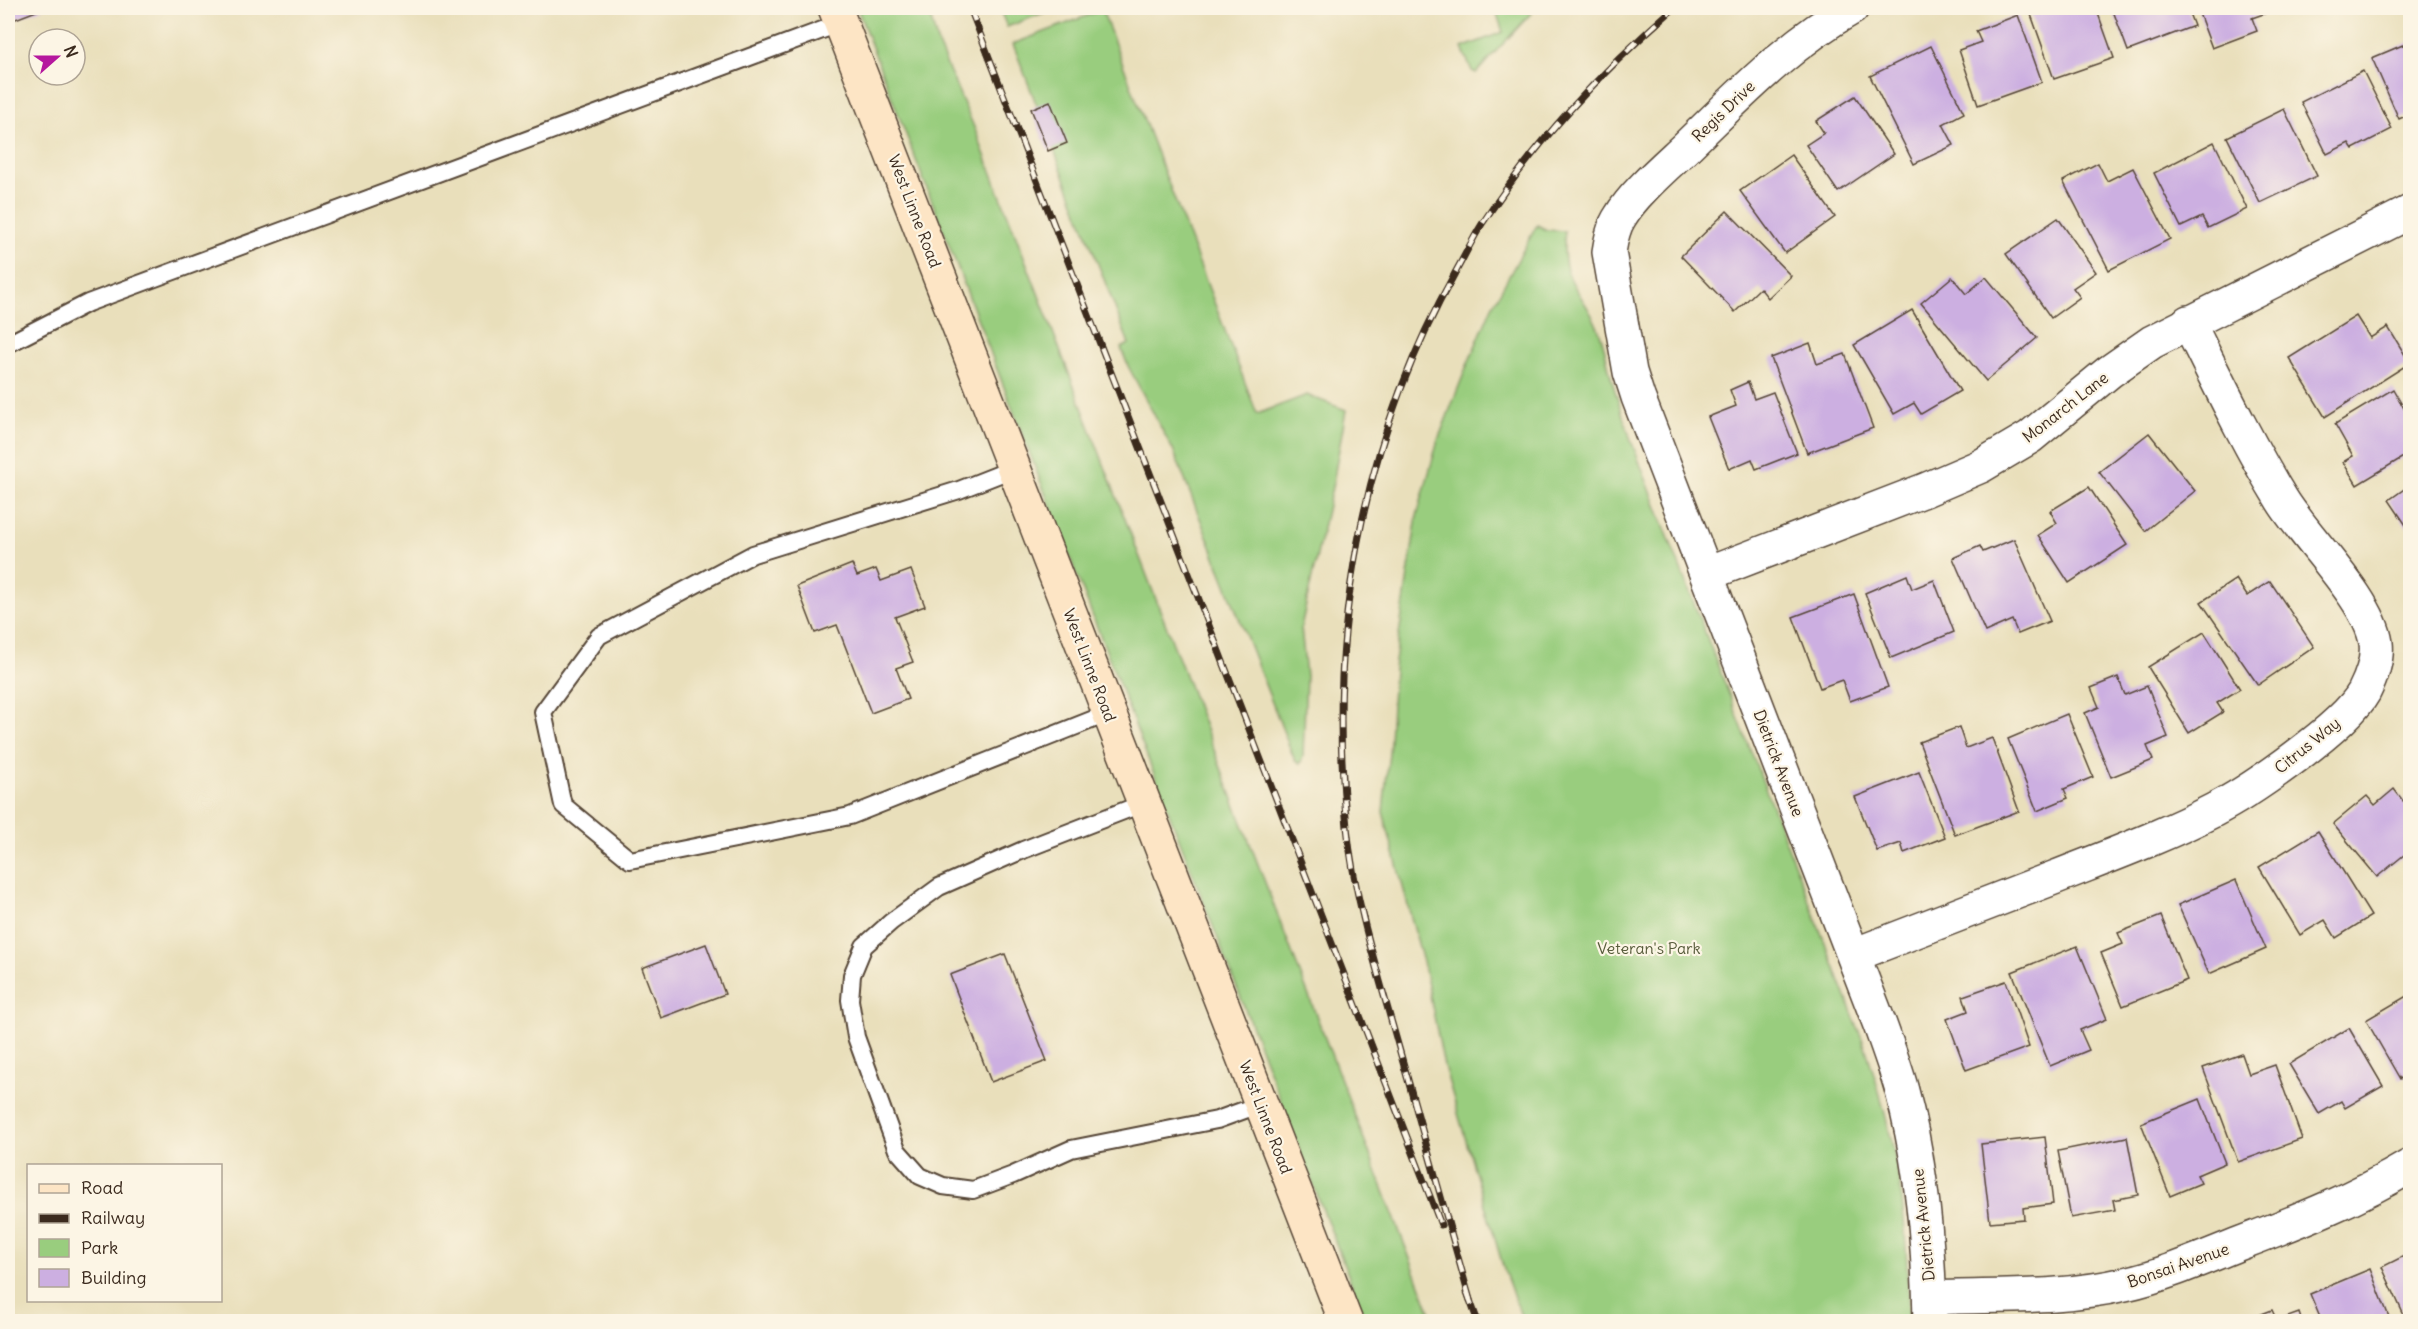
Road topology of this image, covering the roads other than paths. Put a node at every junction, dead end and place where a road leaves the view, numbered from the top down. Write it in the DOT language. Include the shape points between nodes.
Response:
graph roads {
  1 [pos="1852,8"];
  2 [pos="838,15"];
  3 [pos="2410,212"];
  4 [pos="1612,234"];
  5 [pos="2188,322"];
  6 [pos="8,344"];
  7 [pos="1015,468"];
  8 [pos="1707,574"];
  9 [pos="1109,713"];
  10 [pos="1144,803"];
  11 [pos="1854,955"];
  12 [pos="1261,1104"];
  13 [pos="2410,1166"];
  14 [pos="1930,1310"];
  15 [pos="1346,1322"];
  1 -- 4 [label="street, Regis Drive" via="1831,19 1762,75 1651,181 1620,216"];
  2 -- 6 [label="lane" via="88,303"];
  2 -- 7 [label="street, West Linne Road"];
  3 -- 5 [label="street, Monarch Lane"];
  4 -- 8 [label="street, Dietrick Avenue" via="1611,272 1630,372"];
  5 -- 8 [label="street, Monarch Lane" via="2152,342 2030,436 1981,466"];
  5 -- 11 [label="street, Citrus Way" via="2268,478 2358,601 2369,622 2376,643 2364,693 2344,715 2263,781 2216,809 2097,861"];
  7 -- 9 [label="street, West Linne Road"];
  7 -- 9 [label="lane" via="959,490 753,555 599,636 543,712 563,805 630,860 850,816"];
  8 -- 11 [label="street, Dietrick Avenue"];
  9 -- 10 [label="street, West Linne Road"];
  10 -- 12 [label="street, West Linne Road"];
  10 -- 12 [label="lane" via="939,887 864,946 852,975 850,1000 856,1037 897,1150 920,1176 944,1186 973,1190 1071,1149 1216,1120"];
  11 -- 14 [label="street, Dietrick Avenue" via="1902,1090 1916,1155"];
  12 -- 15 [label="street, West Linne Road"];
  13 -- 14 [label="street, Bonsai Avenue" via="2316,1214 2172,1270 2125,1284"];
}
